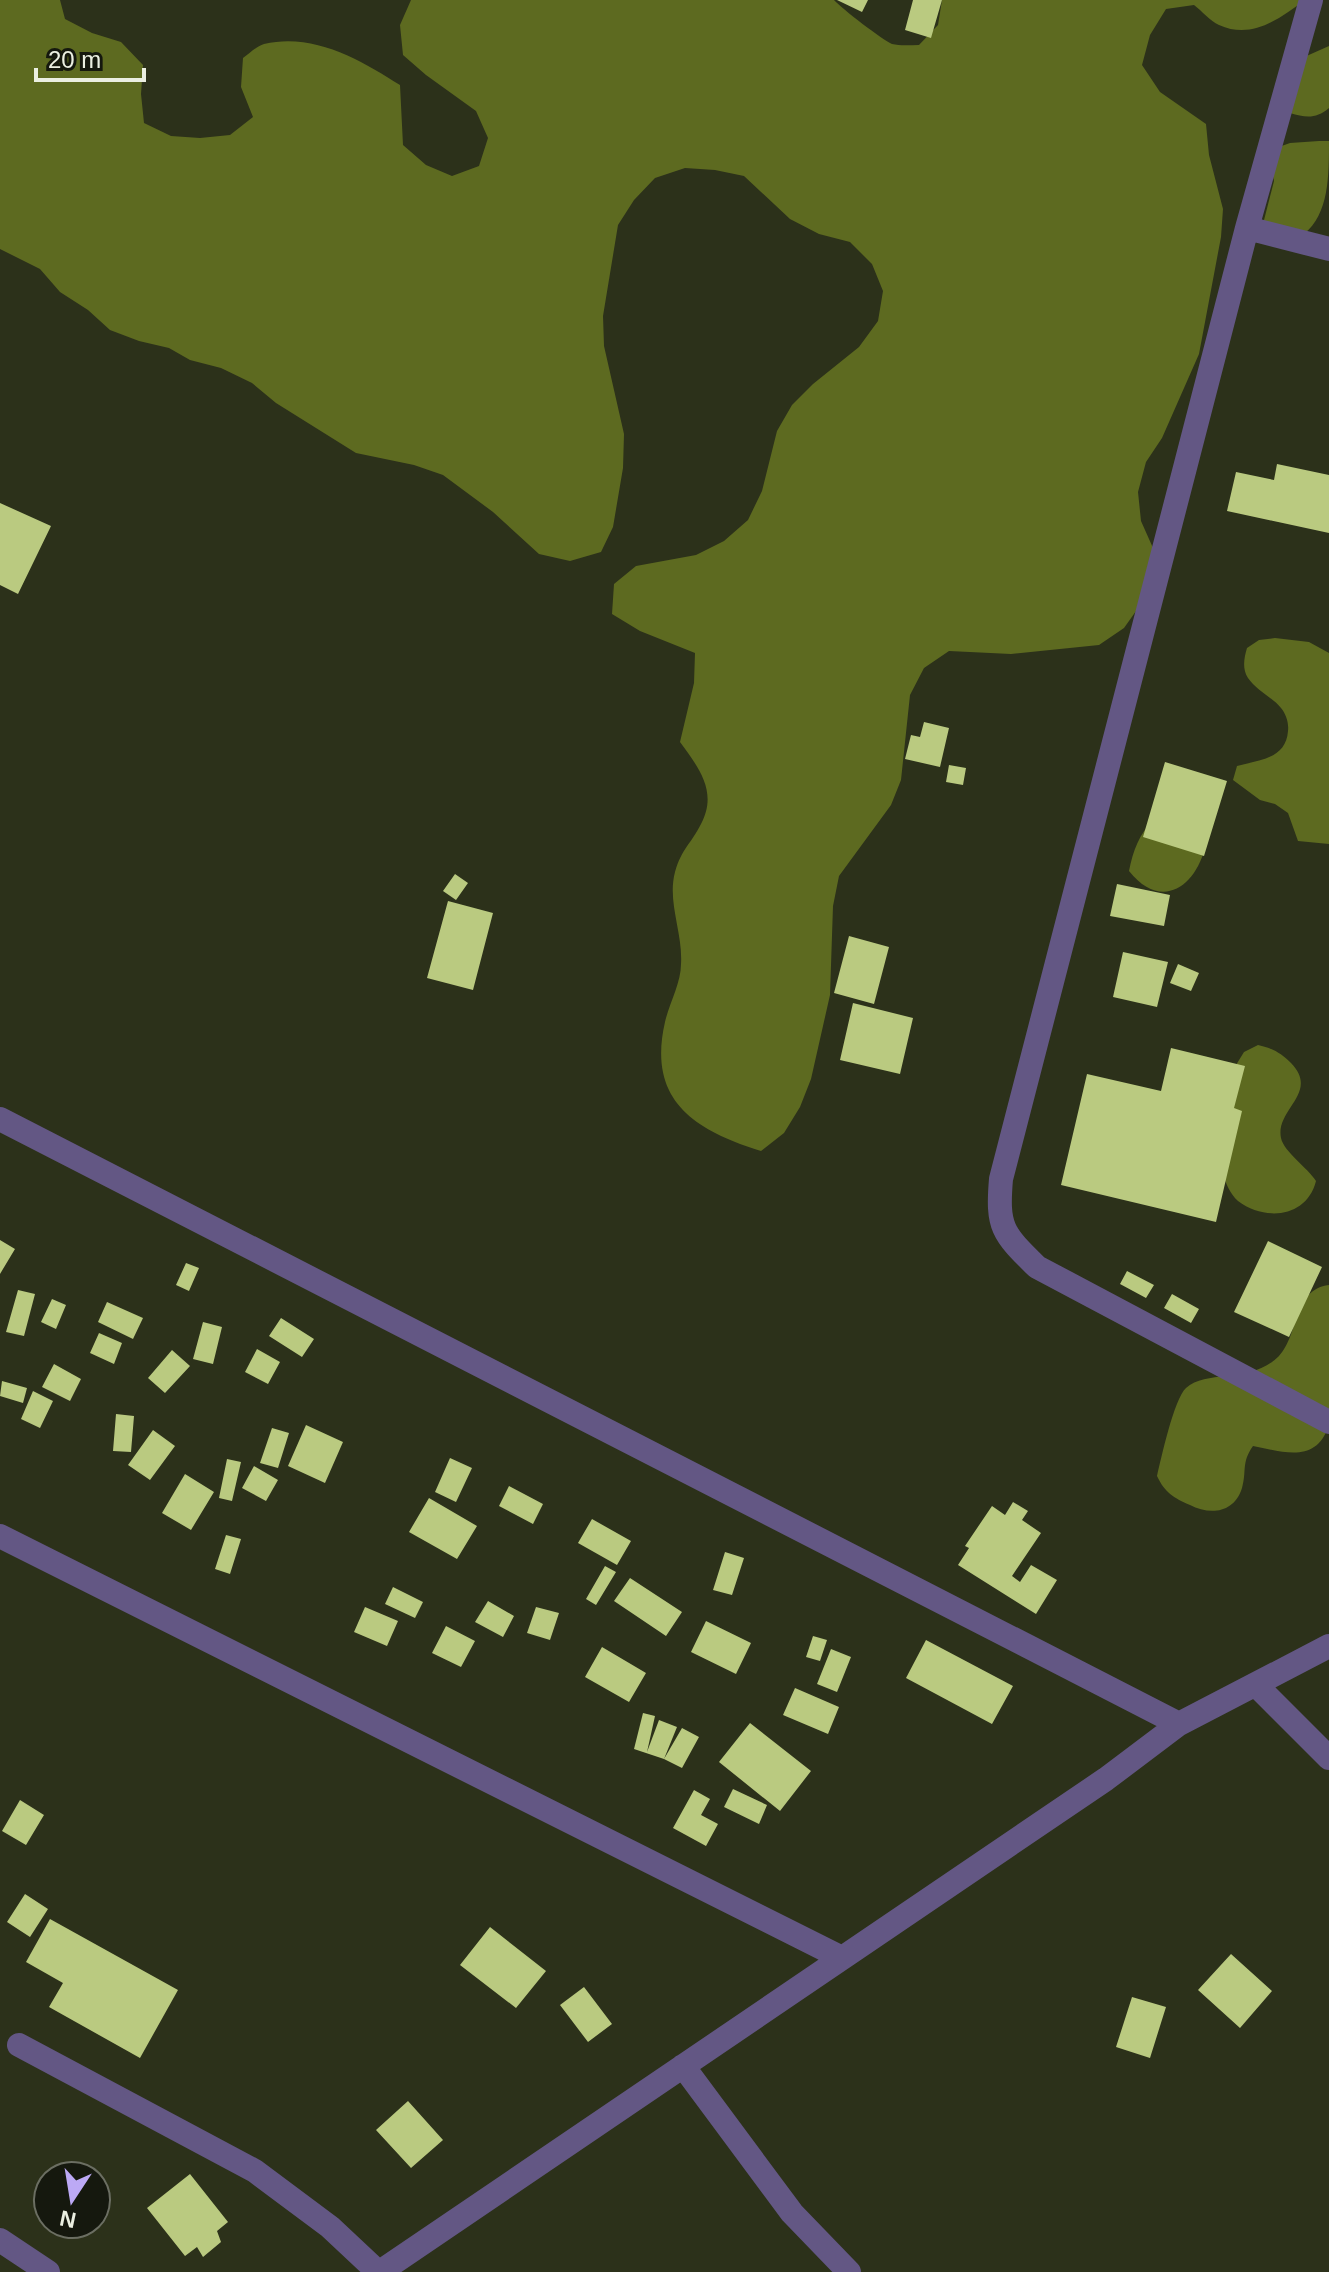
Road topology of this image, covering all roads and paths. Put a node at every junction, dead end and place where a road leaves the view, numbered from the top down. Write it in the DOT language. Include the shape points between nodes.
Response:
graph roads {
  1 [pos="1311,0"];
  2 [pos="1247,228"];
  3 [pos="1329,249"];
  4 [pos="0,1119"];
  5 [pos="1329,1422"];
  6 [pos="0,1536"];
  7 [pos="1329,1646"];
  8 [pos="1256,1685"];
  9 [pos="1179,1724"];
  10 [pos="1329,1758"];
  11 [pos="842,1958"];
  12 [pos="19,2045"];
  13 [pos="683,2066"];
  14 [pos="0,2240"];
  15 [pos="48,2272"];
  16 [pos="379,2272"];
  17 [pos="849,2272"];
  1 -- 2 [label="street"];
  2 -- 3 [label="street"];
  2 -- 5 [label="street" via="1001,1179 998,1215 1013,1243 1037,1267"];
  4 -- 9 [label="street"];
  6 -- 11 [label="street"];
  7 -- 8 [label="street"];
  8 -- 9 [label="street"];
  8 -- 10 [label="street"];
  9 -- 11 [label="street"];
  11 -- 13 [label="street"];
  12 -- 16 [label="street" via="255,2171"];
  13 -- 16 [label="street"];
  13 -- 17 [label="street" via="792,2213"];
  14 -- 15 [label="street"];
}
